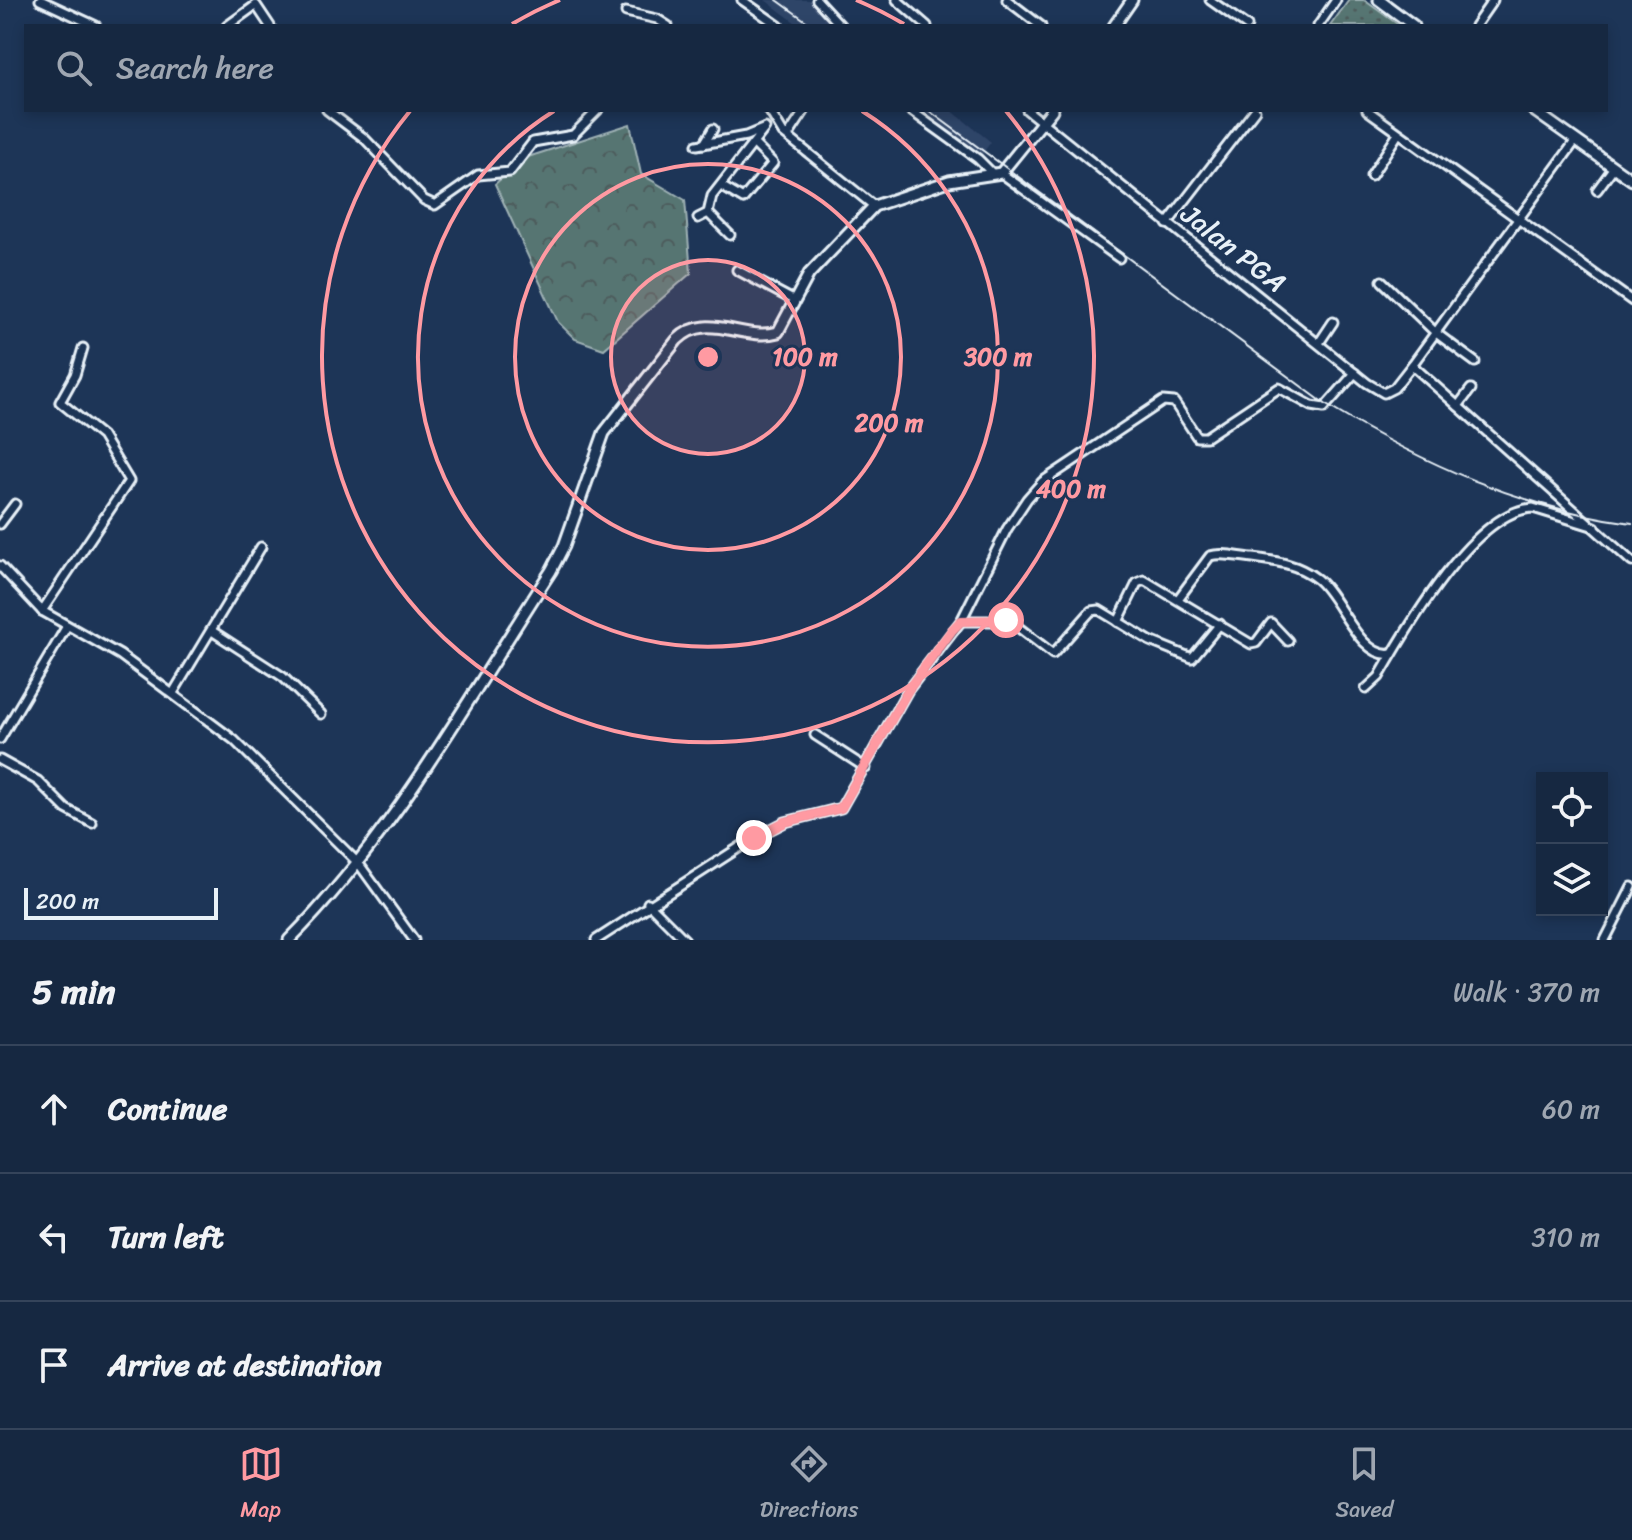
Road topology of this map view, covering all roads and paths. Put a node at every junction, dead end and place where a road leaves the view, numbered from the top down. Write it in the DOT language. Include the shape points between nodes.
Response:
graph roads {
  1 [pos="40,0"];
  2 [pos="742,0"];
  3 [pos="817,0"];
  4 [pos="897,0"];
  5 [pos="1007,0"];
  6 [pos="1132,0"];
  7 [pos="1210,0"];
  8 [pos="1336,0"];
  9 [pos="1379,0"];
  10 [pos="1493,0"];
  11 [pos="255,2"];
  12 [pos="626,12"];
  13 [pos="92,24"];
  14 [pos="229,24"];
  15 [pos="269,24"];
  16 [pos="665,24"];
  17 [pos="776,24"];
  18 [pos="839,24"];
  19 [pos="925,24"];
  20 [pos="1038,24"];
  21 [pos="1115,24"];
  22 [pos="1244,24"];
  23 [pos="1319,24"];
  24 [pos="1411,24"];
  25 [pos="1476,24"];
  26 [pos="330,112"];
  27 [pos="596,112"];
  28 [pos="770,112"];
  29 [pos="804,112"];
  30 [pos="913,112"];
  31 [pos="1029,112"];
  32 [pos="1050,112"];
  33 [pos="1253,112"];
  34 [pos="1536,112"];
  35 [pos="1380,114"];
  36 [pos="1042,123"];
  37 [pos="777,125"];
  38 [pos="765,128"];
  39 [pos="713,129"];
  40 [pos="1398,134"];
  41 [pos="788,136"];
  42 [pos="1576,140"];
  43 [pos="754,144"];
  44 [pos="1614,167"];
  45 [pos="997,173"];
  46 [pos="1371,176"];
  47 [pos="1632,180"];
  48 [pos="721,186"];
  49 [pos="1597,190"];
  50 [pos="874,206"];
  51 [pos="708,213"];
  52 [pos="698,218"];
  53 [pos="1518,219"];
  54 [pos="1167,224"];
  55 [pos="730,235"];
  56 [pos="1119,258"];
  57 [pos="737,270"];
  58 [pos="1382,281"];
  59 [pos="795,301"];
  60 [pos="1632,301"];
  61 [pos="1333,322"];
  62 [pos="1436,333"];
  63 [pos="1319,343"];
  64 [pos="83,348"];
  65 [pos="1475,362"];
  66 [pos="1412,365"];
  67 [pos="1355,373"];
  68 [pos="1471,389"];
  69 [pos="1458,406"];
  70 [pos="15,504"];
  71 [pos="0,524"];
  72 [pos="1595,527"];
  73 [pos="261,547"];
  74 [pos="1632,562"];
  75 [pos="0,566"];
  76 [pos="1178,599"];
  77 [pos="42,611"];
  78 [pos="961,621"];
  79 [pos="1118,622"];
  80 [pos="1220,624"];
  81 [pos="67,626"];
  82 [pos="212,631"];
  83 [pos="1288,641"];
  84 [pos="1392,654"];
  85 [pos="1366,689"];
  86 [pos="173,693"];
  87 [pos="321,714"];
  88 [pos="815,735"];
  89 [pos="0,739"];
  90 [pos="0,760"];
  91 [pos="866,768"];
  92 [pos="92,823"];
  93 [pos="359,864"];
  94 [pos="1632,887"];
  95 [pos="648,903"];
  96 [pos="289,940"];
  97 [pos="414,940"];
  98 [pos="596,940"];
  99 [pos="685,940"];
  100 [pos="1605,940"];
  1 -- 13 [label="street"];
  2 -- 17 [label="street"];
  3 -- 18 [label="street"];
  4 -- 19 [label="street"];
  5 -- 20 [label="street"];
  6 -- 21 [label="main road"];
  7 -- 22 [label="street"];
  8 -- 23 [label="street"];
  9 -- 24 [label="main road"];
  10 -- 25 [label="street"];
  11 -- 14 [label="street"];
  11 -- 15 [label="street"];
  12 -- 16 [label="street"];
  26 -- 27 [label="street" via="435,205 481,174 510,172 533,142 573,135"];
  28 -- 37 [label="street"];
  29 -- 41 [label="street"];
  30 -- 45 [label="street"];
  31 -- 36 [label="street, Jalan PGA"];
  32 -- 36 [label="main road"];
  33 -- 54 [label="street"];
  34 -- 42 [label="main road"];
  35 -- 40 [label="street"];
  36 -- 45 [label="main road"];
  36 -- 54 [label="street, Jalan PGA"];
  37 -- 38 [label="street"];
  37 -- 41 [label="street"];
  38 -- 39 [label="street" via="700,144"];
  38 -- 43 [label="street"];
  40 -- 46 [label="street"];
  40 -- 53 [label="street"];
  41 -- 50 [label="street"];
  42 -- 44 [label="main road"];
  42 -- 53 [label="street"];
  43 -- 48 [label="street"];
  43 -- 48 [label="street" via="773,163 742,199"];
  44 -- 47 [label="main road"];
  44 -- 49 [label="street"];
  45 -- 50 [label="main road" via="949,181"];
  45 -- 56 [label="street"];
  48 -- 51 [label="street"];
  50 -- 59 [label="main road" via="827,252"];
  51 -- 52 [label="street"];
  51 -- 55 [label="street"];
  53 -- 60 [label="street"];
  53 -- 62 [label="street"];
  54 -- 63 [label="street, Jalan PGA"];
  57 -- 59 [label="street"];
  58 -- 62 [label="street"];
  59 -- 93 [label="main road" via="783,327 772,334 707,326 686,331 617,415 594,453 551,571"];
  61 -- 63 [label="street"];
  62 -- 65 [label="street"];
  62 -- 66 [label="street"];
  63 -- 67 [label="street, Jalan PGA"];
  64 -- 77 [label="street" via="60,403 102,436 129,481"];
  66 -- 67 [label="street, Jalan PGA" via="1388,393"];
  66 -- 69 [label="street"];
  67 -- 78 [label="street" via="1324,408 1279,388 1206,437 1197,437 1174,402 1163,401 1042,482 1007,529"];
  68 -- 69 [label="street"];
  69 -- 72 [label="street"];
  70 -- 71 [label="street"];
  72 -- 74 [label="street"];
  72 -- 84 [label="street" via="1533,508 1484,531 1445,575"];
  73 -- 82 [label="street"];
  75 -- 77 [label="street"];
  76 -- 79 [label="street" via="1141,580"];
  76 -- 80 [label="street"];
  76 -- 84 [label="street" via="1210,556 1277,561 1318,580 1371,648 1384,656"];
  77 -- 81 [label="street"];
  78 -- 79 [label="street" via="1010,621 1053,654 1094,610"];
  78 -- 91 [label="street" via="908,690"];
  79 -- 80 [label="street" via="1192,658"];
  80 -- 83 [label="street" via="1254,645 1272,623"];
  81 -- 86 [label="street"];
  81 -- 89 [label="street"];
  82 -- 86 [label="street"];
  82 -- 87 [label="street" via="283,677"];
  84 -- 85 [label="street"];
  86 -- 93 [label="street" via="234,740"];
  88 -- 91 [label="street"];
  90 -- 92 [label="street" via="38,781 66,809"];
  91 -- 95 [label="street" via="841,808 775,827"];
  93 -- 96 [label="main road"];
  93 -- 97 [label="street"];
  94 -- 100 [label="street"];
  95 -- 98 [label="street"];
  95 -- 99 [label="street"];
}
